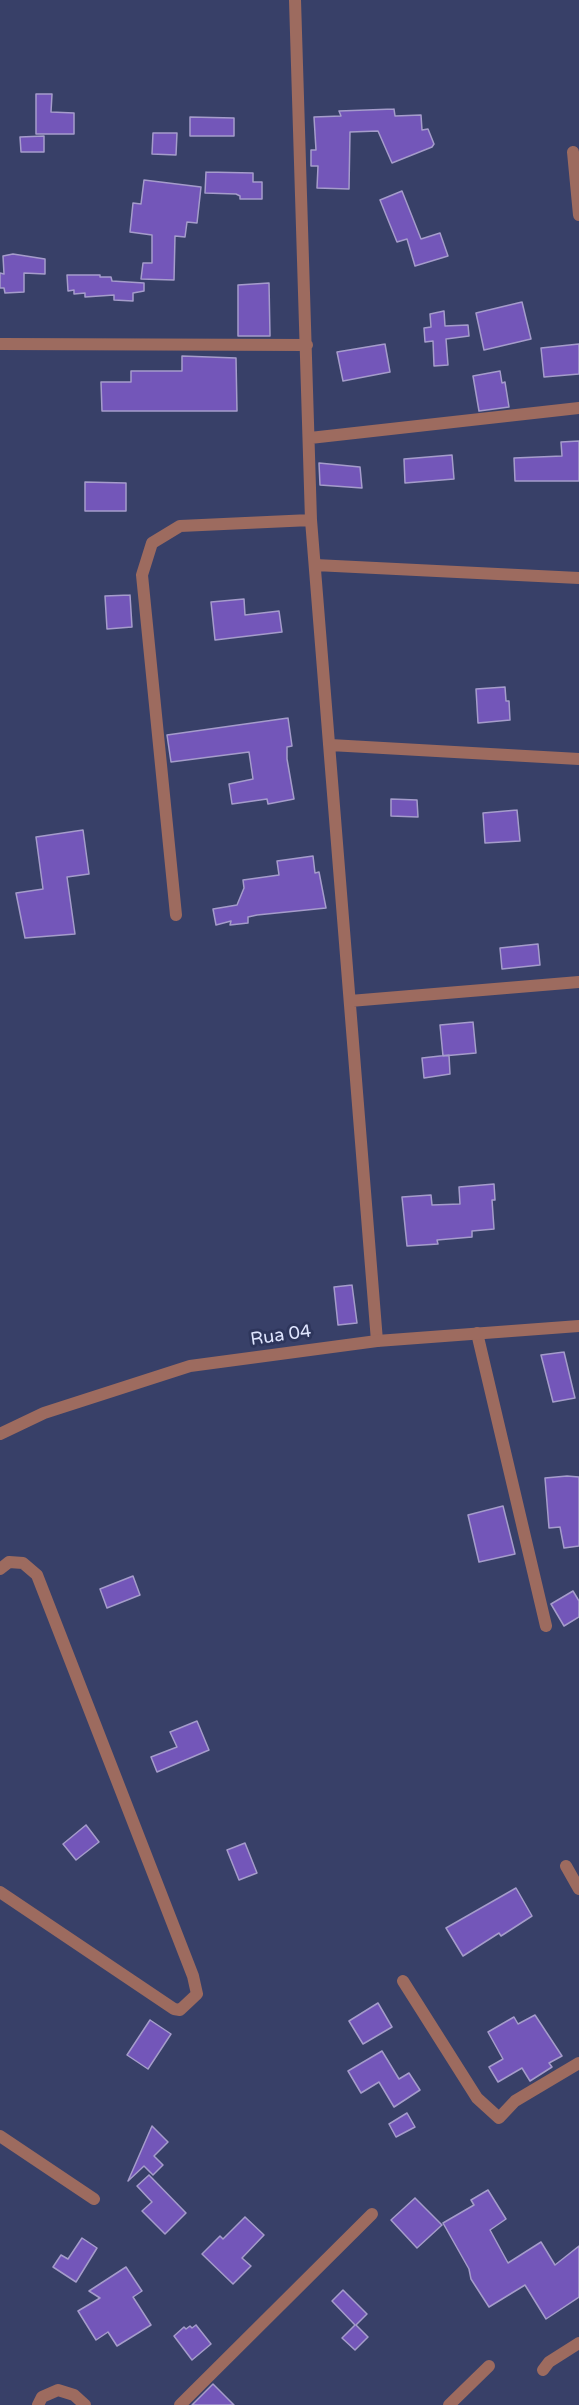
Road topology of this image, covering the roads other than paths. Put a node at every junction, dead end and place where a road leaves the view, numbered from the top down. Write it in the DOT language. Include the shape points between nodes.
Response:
graph roads {
  1 [pos="295,0"];
  2 [pos="573,152"];
  3 [pos="579,216"];
  4 [pos="0,344"];
  5 [pos="307,345"];
  6 [pos="579,408"];
  7 [pos="310,438"];
  8 [pos="311,520"];
  9 [pos="315,566"];
  10 [pos="579,578"];
  11 [pos="330,745"];
  12 [pos="579,759"];
  13 [pos="176,915"];
  14 [pos="579,982"];
  15 [pos="350,1001"];
  16 [pos="579,1326"];
  17 [pos="477,1334"];
  18 [pos="378,1341"];
  19 [pos="0,1434"];
  20 [pos="0,1569"];
  21 [pos="546,1626"];
  22 [pos="566,1866"];
  23 [pos="579,1888"];
  24 [pos="0,1892"];
  25 [pos="403,1981"];
  26 [pos="579,2063"];
  27 [pos="0,2136"];
  28 [pos="94,2199"];
  29 [pos="372,2214"];
  30 [pos="579,2343"];
  31 [pos="489,2366"];
  32 [pos="543,2370"];
  33 [pos="38,2405"];
  34 [pos="85,2405"];
  35 [pos="180,2405"];
  36 [pos="449,2405"];
  1 -- 5 [label="street"];
  2 -- 3 [label="street"];
  4 -- 5 [label="street"];
  5 -- 7 [label="street"];
  6 -- 7 [label="street"];
  7 -- 8 [label="street"];
  8 -- 9 [label="street"];
  8 -- 13 [label="street" via="180,526 152,543 142,575"];
  9 -- 10 [label="street"];
  9 -- 11 [label="street"];
  11 -- 12 [label="street"];
  11 -- 15 [label="street"];
  14 -- 15 [label="street"];
  15 -- 18 [label="street"];
  16 -- 17 [label="street, Rua 04"];
  17 -- 18 [label="street, Rua 04"];
  17 -- 21 [label="street"];
  18 -- 19 [label="street, Rua 04" via="190,1366 45,1413"];
  20 -- 24 [label="street" via="9,1562 23,1563 37,1575 197,1994 180,2010 174,2009"];
  22 -- 23 [label="street"];
  25 -- 26 [label="street" via="477,2098 499,2118 515,2101"];
  27 -- 28 [label="street"];
  29 -- 35 [label="street"];
  30 -- 32 [label="street"];
  31 -- 36 [label="street"];
  33 -- 34 [label="street" via="42,2397 58,2390 74,2395"];
}
